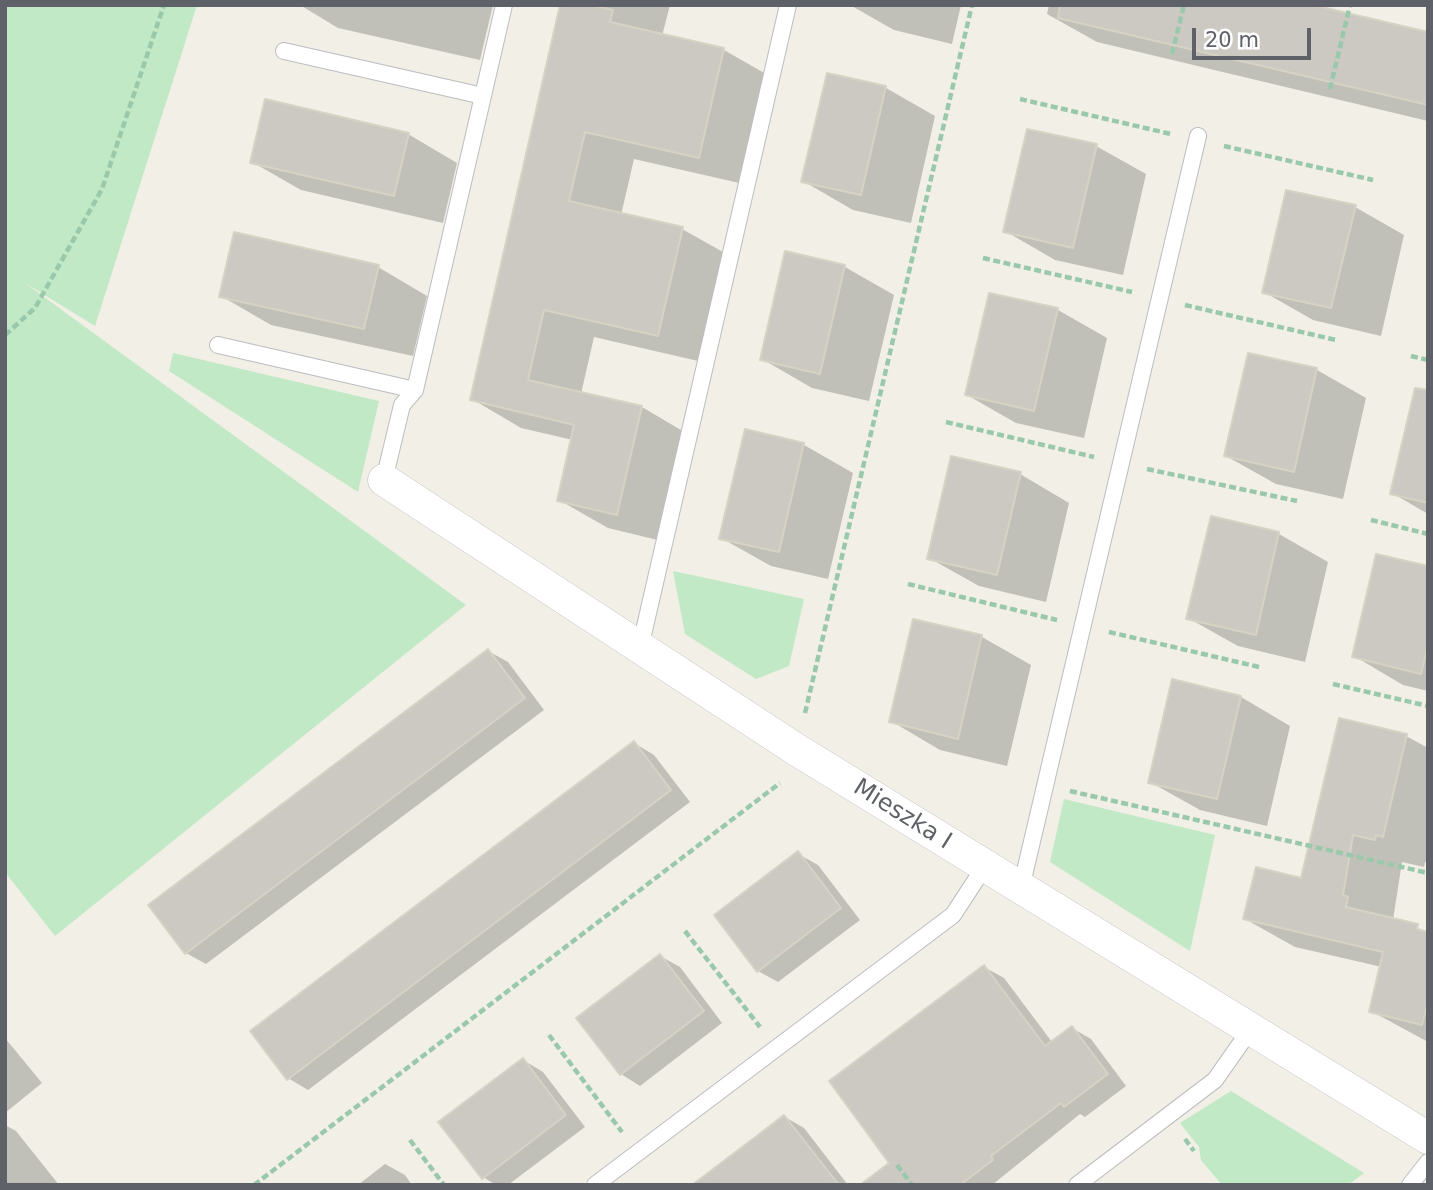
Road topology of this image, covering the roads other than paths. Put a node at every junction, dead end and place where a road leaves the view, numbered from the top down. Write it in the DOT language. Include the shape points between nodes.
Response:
graph roads {
  1 [pos="504,5"];
  2 [pos="788,5"];
  3 [pos="284,51"];
  4 [pos="483,96"];
  5 [pos="1198,136"];
  6 [pos="218,345"];
  7 [pos="415,390"];
  8 [pos="384,480"];
  9 [pos="640,648"];
  10 [pos="985,866"];
  11 [pos="1021,888"];
  12 [pos="1250,1030"];
  13 [pos="1428,1138"];
  14 [pos="1428,1162"];
  15 [pos="595,1185"];
  16 [pos="1077,1185"];
  17 [pos="1410,1185"];
  1 -- 4 [label="lane"];
  2 -- 9 [label="lane"];
  3 -- 4 [label="lane"];
  4 -- 7 [label="lane"];
  5 -- 11 [label="lane"];
  6 -- 7 [label="lane"];
  7 -- 8 [label="lane" via="401,405"];
  8 -- 9 [label="street, Mieszka I"];
  9 -- 10 [label="street, Mieszka I"];
  10 -- 11 [label="street, Mieszka I"];
  10 -- 15 [label="lane" via="953,915"];
  11 -- 12 [label="street, Mieszka I"];
  12 -- 13 [label="street, Mieszka I"];
  12 -- 16 [label="lane" via="1215,1080"];
  14 -- 17 [label="lane"];
}
